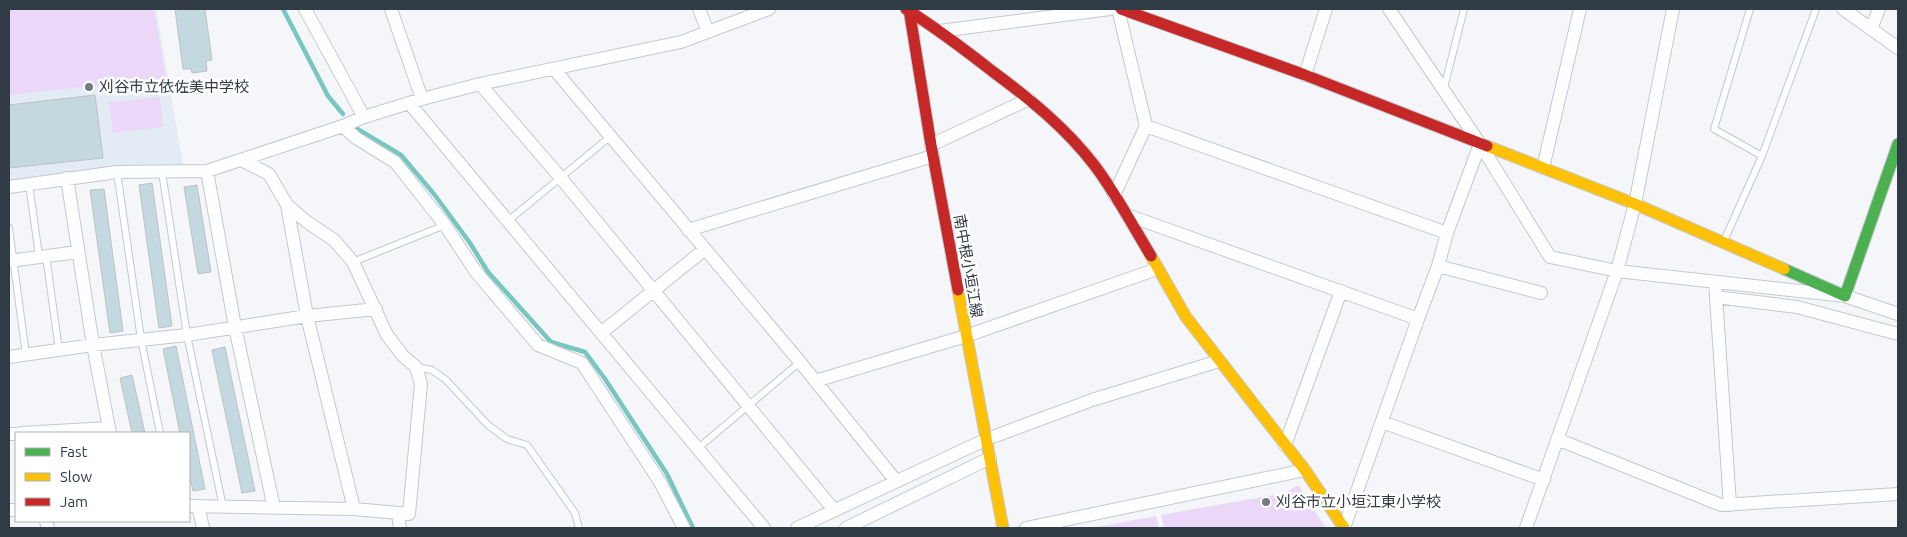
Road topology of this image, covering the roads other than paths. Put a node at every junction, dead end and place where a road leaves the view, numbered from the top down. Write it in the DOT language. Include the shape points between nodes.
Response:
graph roads {
  1 [pos="305,9"];
  2 [pos="391,9"];
  3 [pos="700,9"];
  4 [pos="769,9"];
  5 [pos="1110,9"];
  6 [pos="1120,9"];
  7 [pos="1326,9"];
  8 [pos="1389,9"];
  9 [pos="1464,9"];
  10 [pos="1580,9"];
  11 [pos="1673,9"];
  12 [pos="1748,9"];
  13 [pos="1816,9"];
  14 [pos="1843,9"];
  15 [pos="1879,9"];
  16 [pos="908,10"];
  17 [pos="1871,29"];
  18 [pos="940,31"];
  19 [pos="708,32"];
  20 [pos="1898,48"];
  21 [pos="554,69"];
  22 [pos="1305,75"];
  23 [pos="480,84"];
  24 [pos="1444,88"];
  25 [pos="1029,99"];
  26 [pos="416,101"];
  27 [pos="364,117"];
  28 [pos="343,126"];
  29 [pos="1146,126"];
  30 [pos="611,136"];
  31 [pos="1480,144"];
  32 [pos="1898,144"];
  33 [pos="932,150"];
  34 [pos="1762,156"];
  35 [pos="243,161"];
  36 [pos="1544,168"];
  37 [pos="207,171"];
  38 [pos="117,172"];
  39 [pos="162,172"];
  40 [pos="560,177"];
  41 [pos="67,178"];
  42 [pos="29,184"];
  43 [pos="9,187"];
  44 [pos="1114,196"];
  45 [pos="1635,204"];
  46 [pos="287,205"];
  47 [pos="1127,215"];
  48 [pos="508,221"];
  49 [pos="445,225"];
  50 [pos="9,228"];
  51 [pos="688,230"];
  52 [pos="1446,233"];
  53 [pos="1724,242"];
  54 [pos="705,249"];
  55 [pos="78,252"];
  56 [pos="42,256"];
  57 [pos="11,261"];
  58 [pos="353,262"];
  59 [pos="1438,266"];
  60 [pos="1157,269"];
  61 [pos="1617,271"];
  62 [pos="1715,282"];
  63 [pos="654,291"];
  64 [pos="1341,291"];
  65 [pos="1541,293"];
  66 [pos="1845,296"];
  67 [pos="1716,297"];
  68 [pos="376,310"];
  69 [pos="1898,314"];
  70 [pos="306,316"];
  71 [pos="1418,319"];
  72 [pos="235,327"];
  73 [pos="602,333"];
  74 [pos="1898,334"];
  75 [pos="187,335"];
  76 [pos="966,336"];
  77 [pos="141,339"];
  78 [pos="93,345"];
  79 [pos="59,350"];
  80 [pos="26,355"];
  81 [pos="9,357"];
  82 [pos="1219,361"];
  83 [pos="800,362"];
  84 [pos="416,367"];
  85 [pos="815,381"];
  86 [pos="748,406"];
  87 [pos="1382,422"];
  88 [pos="109,430"];
  89 [pos="50,432"];
  90 [pos="160,432"];
  91 [pos="987,439"];
  92 [pos="1557,439"];
  93 [pos="1285,445"];
  94 [pos="697,449"];
  95 [pos="990,458"];
  96 [pos="1305,470"];
  97 [pos="1544,480"];
  98 [pos="896,481"];
  99 [pos="1898,494"];
  100 [pos="1730,505"];
  101 [pos="193,506"];
  102 [pos="223,507"];
  103 [pos="274,508"];
  104 [pos="354,509"];
  105 [pos="834,510"];
  106 [pos="398,514"];
  107 [pos="203,528"];
  108 [pos="400,528"];
  109 [pos="579,528"];
  110 [pos="684,528"];
  111 [pos="764,528"];
  112 [pos="797,528"];
  113 [pos="846,528"];
  114 [pos="1003,528"];
  115 [pos="1026,528"];
  116 [pos="1344,528"];
  117 [pos="1526,528"];
  1 -- 27 [label="street"];
  2 -- 26 [label="street"];
  3 -- 19 [label="street"];
  4 -- 19 [label="street"];
  5 -- 18 [label="street"];
  6 -- 22 [label="street"];
  6 -- 29 [label="street"];
  7 -- 22 [label="street"];
  8 -- 24 [label="street"];
  9 -- 24 [label="lane"];
  10 -- 36 [label="street"];
  11 -- 45 [label="street"];
  12 -- 34 [label="lane" via="1714,129"];
  13 -- 34 [label="lane"];
  14 -- 17 [label="street"];
  15 -- 17 [label="street"];
  16 -- 18 [label="street"];
  16 -- 33 [label="street, 南中根小垣江線"];
  17 -- 20 [label="street"];
  18 -- 25 [label="street"];
  19 -- 21 [label="street" via="681,42"];
  21 -- 23 [label="street"];
  21 -- 30 [label="street"];
  22 -- 31 [label="street"];
  23 -- 26 [label="street"];
  23 -- 40 [label="street"];
  24 -- 31 [label="street"];
  25 -- 33 [label="street"];
  25 -- 44 [label="street" via="1062,128 1095,166"];
  26 -- 27 [label="street"];
  26 -- 48 [label="street"];
  27 -- 28 [label="street"];
  28 -- 35 [label="street"];
  28 -- 49 [label="street" via="395,162"];
  29 -- 44 [label="street"];
  29 -- 52 [label="street"];
  30 -- 40 [label="lane"];
  30 -- 51 [label="street"];
  31 -- 36 [label="street"];
  31 -- 52 [label="street"];
  31 -- 61 [label="street" via="1550,257"];
  32 -- 66 [label="street"];
  33 -- 51 [label="street"];
  33 -- 76 [label="street, 南中根小垣江線"];
  34 -- 53 [label="lane"];
  35 -- 37 [label="street"];
  35 -- 46 [label="street" via="269,174"];
  36 -- 45 [label="street"];
  37 -- 39 [label="street"];
  37 -- 72 [label="street"];
  38 -- 39 [label="street"];
  38 -- 41 [label="street"];
  38 -- 77 [label="lane"];
  39 -- 75 [label="lane"];
  40 -- 48 [label="lane"];
  40 -- 63 [label="street"];
  41 -- 42 [label="street"];
  41 -- 55 [label="street"];
  42 -- 43 [label="street"];
  42 -- 56 [label="lane"];
  44 -- 47 [label="street"];
  45 -- 53 [label="street"];
  45 -- 61 [label="street"];
  46 -- 58 [label="street" via="334,240"];
  46 -- 70 [label="street"];
  47 -- 60 [label="street"];
  47 -- 64 [label="street"];
  48 -- 73 [label="street"];
  49 -- 58 [label="lane"];
  49 -- 110 [label="street" via="476,272 538,345 582,363 660,482"];
  50 -- 57 [label="lane"];
  51 -- 54 [label="street"];
  52 -- 59 [label="street"];
  53 -- 66 [label="street"];
  54 -- 63 [label="street"];
  54 -- 83 [label="street"];
  55 -- 56 [label="street"];
  55 -- 78 [label="street"];
  56 -- 57 [label="street"];
  56 -- 79 [label="lane"];
  57 -- 80 [label="lane"];
  58 -- 68 [label="street"];
  59 -- 65 [label="street"];
  59 -- 71 [label="street"];
  60 -- 76 [label="street"];
  60 -- 82 [label="street" via="1186,317"];
  61 -- 62 [label="street"];
  61 -- 92 [label="street"];
  62 -- 66 [label="street"];
  62 -- 67 [label="street"];
  63 -- 73 [label="street"];
  63 -- 86 [label="street"];
  64 -- 71 [label="street"];
  64 -- 93 [label="street"];
  66 -- 69 [label="street"];
  67 -- 74 [label="street" via="1797,307"];
  67 -- 100 [label="street"];
  68 -- 70 [label="street"];
  68 -- 84 [label="street" via="387,335"];
  70 -- 72 [label="street"];
  70 -- 104 [label="street"];
  71 -- 87 [label="street"];
  72 -- 75 [label="street"];
  72 -- 103 [label="street"];
  73 -- 94 [label="street"];
  75 -- 77 [label="street"];
  75 -- 102 [label="lane"];
  76 -- 85 [label="street"];
  76 -- 91 [label="street, 南中根小垣江線"];
  77 -- 78 [label="street"];
  77 -- 90 [label="lane"];
  78 -- 79 [label="street"];
  78 -- 88 [label="street"];
  79 -- 80 [label="street"];
  80 -- 81 [label="street"];
  82 -- 91 [label="street" via="1092,400"];
  82 -- 93 [label="street"];
  83 -- 85 [label="street"];
  83 -- 86 [label="lane"];
  84 -- 106 [label="street" via="421,384 409,514"];
  84 -- 109 [label="lane" via="432,370 446,380 488,425 507,439 527,445 575,512"];
  85 -- 98 [label="street"];
  86 -- 94 [label="lane"];
  86 -- 105 [label="street"];
  87 -- 97 [label="street"];
  87 -- 116 [label="street"];
  88 -- 89 [label="street"];
  91 -- 95 [label="street, 南中根小垣江線"];
  91 -- 98 [label="street"];
  92 -- 97 [label="street"];
  92 -- 100 [label="street" via="1721,505"];
  93 -- 96 [label="street"];
  94 -- 111 [label="street"];
  95 -- 113 [label="street"];
  95 -- 114 [label="street, 南中根小垣江線"];
  96 -- 115 [label="street"];
  96 -- 116 [label="street"];
  97 -- 117 [label="street"];
  98 -- 105 [label="street"];
  99 -- 100 [label="street"];
  101 -- 102 [label="street"];
  101 -- 107 [label="street"];
  102 -- 103 [label="street"];
  103 -- 104 [label="street"];
  104 -- 106 [label="street"];
  105 -- 112 [label="street"];
  106 -- 108 [label="street"];
}
